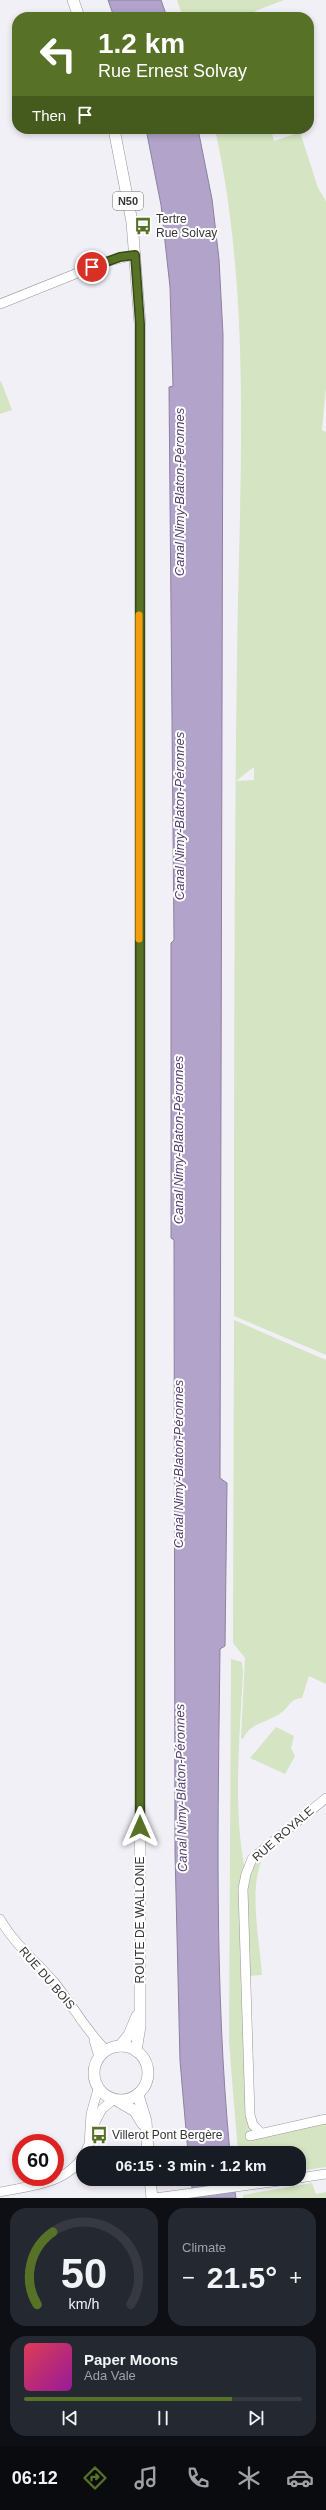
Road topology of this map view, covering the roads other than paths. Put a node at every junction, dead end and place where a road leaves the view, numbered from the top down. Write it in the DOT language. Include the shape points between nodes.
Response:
graph roads {
  1 [pos="73,0"];
  2 [pos="77,12"];
  3 [pos="115,134"];
  4 [pos="135,255"];
  5 [pos="0,304"];
  6 [pos="326,1798"];
  7 [pos="0,1920"];
  8 [pos="140,2010"];
  9 [pos="120,2046"];
  10 [pos="136,2051"];
  11 [pos="103,2054"];
  12 [pos="98,2089"];
  13 [pos="138,2095"];
  14 [pos="115,2100"];
  15 [pos="326,2119"];
  16 [pos="92,2127"];
  17 [pos="147,2132"];
  18 [pos="262,2132"];
  19 [pos="250,2136"];
  20 [pos="88,2146"];
  21 [pos="148,2146"];
  22 [pos="76,2164"];
  23 [pos="326,2174"];
  24 [pos="306,2177"];
  25 [pos="151,2186"];
  26 [pos="250,2186"];
  27 [pos="0,2192"];
  28 [pos="152,2198"];
  29 [pos="155,2198"];
  1 -- 2 [label="main road"];
  3 -- 4 [label="main road, ROUTE DE WALLONIE / N50" via="126,187"];
  4 -- 5 [label="street" via="105,262"];
  4 -- 8 [label="main road, ROUTE DE WALLONIE / N50" via="140,324"];
  6 -- 18 [label="street, RUE ROYALE" via="256,1855 246,1874 243,1889 250,2115 253,2125"];
  7 -- 11 [label="street, RUE DU BOIS" via="22,1951 53,1981"];
  8 -- 9 [label="main road" via="129,2035"];
  8 -- 10 [label="main road, ROUTE DE WALLONIE"];
  9 -- 10 [label="main road"];
  9 -- 11 [label="main road"];
  10 -- 13 [label="main road" via="145,2061 148,2071 145,2087"];
  11 -- 12 [label="main road" via="94,2076"];
  12 -- 14 [label="main road"];
  12 -- 16 [label="street" via="91,2114"];
  13 -- 14 [label="main road" via="128,2100"];
  13 -- 17 [label="main road"];
  14 -- 16 [label="street" via="102,2109"];
  14 -- 17 [label="main road" via="135,2111"];
  15 -- 18 [label="street"];
  16 -- 20 [label="street"];
  17 -- 21 [label="main road"];
  18 -- 19 [label="street"];
  22 -- 27 [label="street" via="67,2174 56,2179"];
  23 -- 24 [label="street"];
  25 -- 28 [label="main road"];
  26 -- 29 [label="street"];
}
